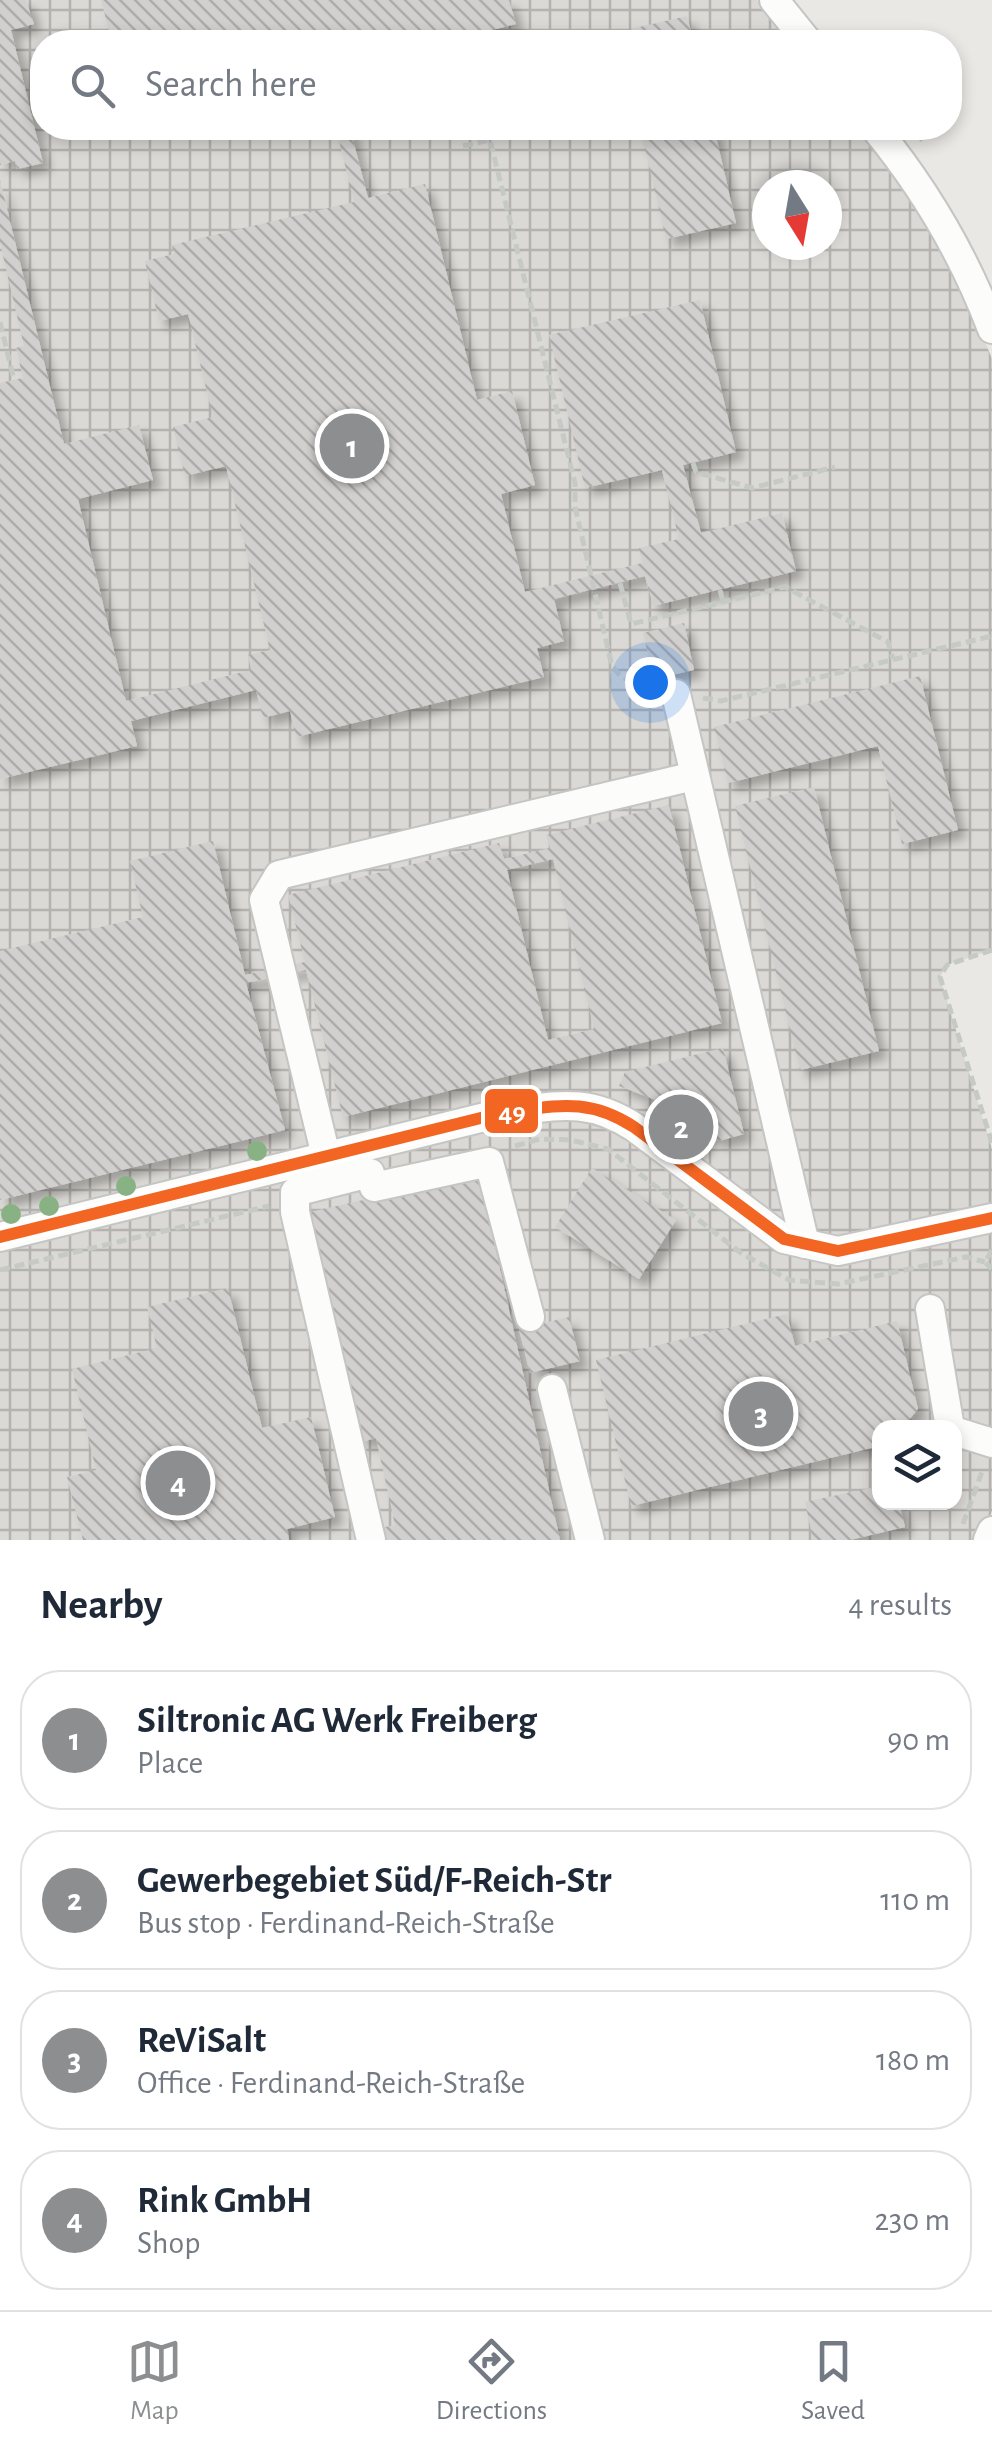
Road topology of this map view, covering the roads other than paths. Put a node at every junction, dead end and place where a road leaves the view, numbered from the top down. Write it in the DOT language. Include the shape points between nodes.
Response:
graph roads {
  1 [pos="774,0"];
  2 [pos="798,30"];
  3 [pos="884,140"];
  4 [pos="992,329"];
  5 [pos="676,694"];
  6 [pos="694,776"];
  7 [pos="478,1119"];
  8 [pos="326,1156"];
  9 [pos="489,1162"];
  10 [pos="992,1218"];
  11 [pos="0,1237"];
  12 [pos="805,1244"];
  13 [pos="930,1309"];
  14 [pos="530,1317"];
  15 [pos="552,1388"];
  16 [pos="950,1420"];
  17 [pos="962,1436"];
  18 [pos="988,1454"];
  19 [pos="992,1531"];
  20 [pos="370,1540"];
  21 [pos="590,1540"];
  22 [pos="988,1540"];
  1 -- 2 [label="street"];
  3 -- 4 [label="street" via="934,209"];
  5 -- 6 [label="street"];
  6 -- 8 [label="street" via="280,875 264,900"];
  6 -- 12 [label="street"];
  7 -- 8 [label="street"];
  7 -- 9 [label="street"];
  7 -- 12 [label="street" via="581,1104 611,1112 784,1239"];
  8 -- 11 [label="street"];
  9 -- 14 [label="street"];
  9 -- 20 [label="street" via="374,1187 370,1173 295,1192"];
  10 -- 12 [label="street" via="838,1250"];
  13 -- 16 [label="street"];
  15 -- 21 [label="street"];
  17 -- 18 [label="street"];
  19 -- 22 [label="street"];
}
